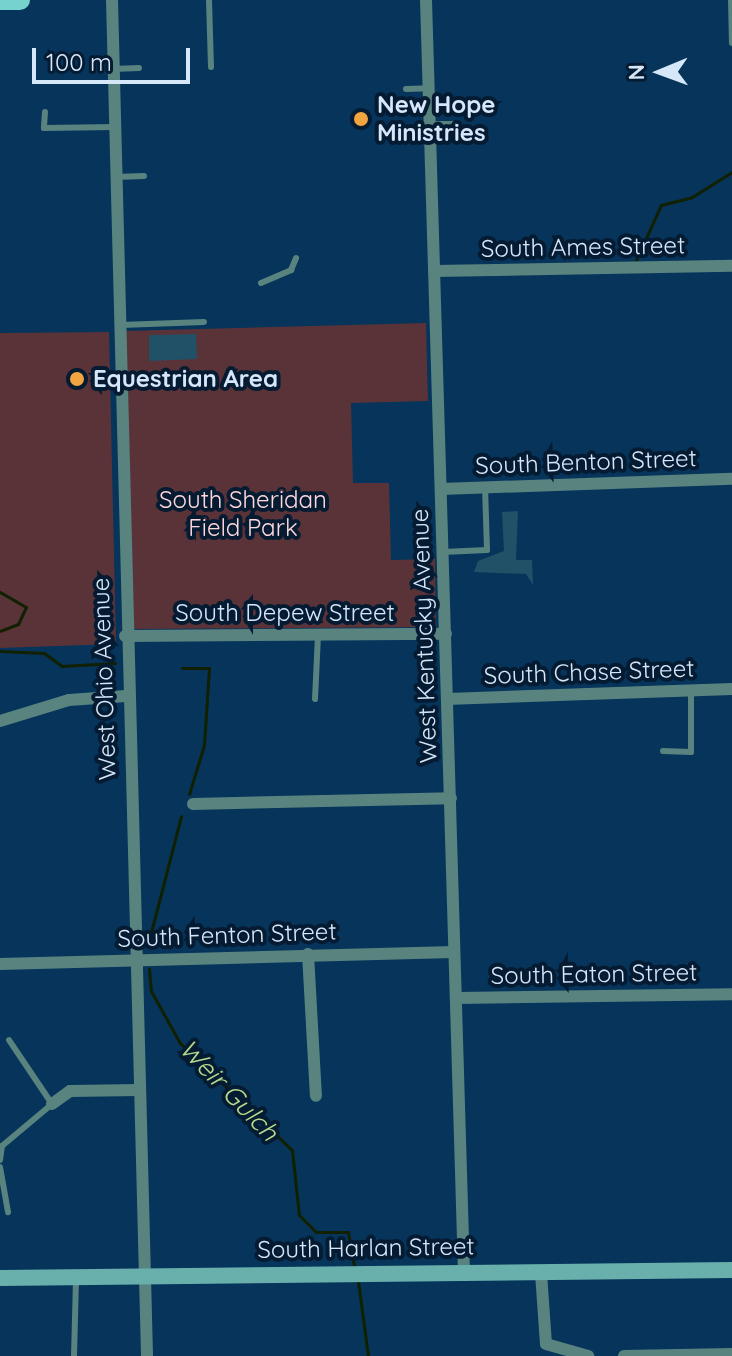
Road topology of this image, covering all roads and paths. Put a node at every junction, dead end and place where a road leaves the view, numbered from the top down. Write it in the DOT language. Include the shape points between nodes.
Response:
graph roads {
  1 [pos="0,0"];
  2 [pos="20,0"];
  3 [pos="112,0"];
  4 [pos="209,0"];
  5 [pos="426,0"];
  6 [pos="731,0"];
  7 [pos="732,34"];
  8 [pos="732,43"];
  9 [pos="211,67"];
  10 [pos="139,68"];
  11 [pos="113,69"];
  12 [pos="429,88"];
  13 [pos="406,89"];
  14 [pos="45,112"];
  15 [pos="430,124"];
  16 [pos="453,124"];
  17 [pos="114,127"];
  18 [pos="144,176"];
  19 [pos="115,177"];
  20 [pos="296,258"];
  21 [pos="732,266"];
  22 [pos="434,271"];
  23 [pos="261,283"];
  24 [pos="204,322"];
  25 [pos="118,325"];
  26 [pos="732,479"];
  27 [pos="485,488"];
  28 [pos="441,489"];
  29 [pos="443,552"];
  30 [pos="446,634"];
  31 [pos="318,635"];
  32 [pos="125,636"];
  33 [pos="732,689"];
  34 [pos="691,691"];
  35 [pos="126,696"];
  36 [pos="315,699"];
  37 [pos="447,699"];
  38 [pos="0,721"];
  39 [pos="663,751"];
  40 [pos="451,798"];
  41 [pos="193,804"];
  42 [pos="454,952"];
  43 [pos="308,954"];
  44 [pos="135,959"];
  45 [pos="0,964"];
  46 [pos="732,994"];
  47 [pos="457,998"];
  48 [pos="9,1040"];
  49 [pos="138,1090"];
  50 [pos="316,1096"];
  51 [pos="52,1104"];
  52 [pos="0,1160"];
  53 [pos="0,1167"];
  54 [pos="8,1212"];
  55 [pos="464,1270"];
  56 [pos="732,1270"];
  57 [pos="541,1273"];
  58 [pos="145,1275"];
  59 [pos="75,1276"];
  60 [pos="0,1278"];
  61 [pos="732,1354"];
  62 [pos="74,1356"];
  63 [pos="147,1356"];
  64 [pos="588,1356"];
  65 [pos="624,1356"];
  1 -- 2 [label="main road"];
  3 -- 11 [label="street, West Ohio Avenue"];
  4 -- 9 [label="lane"];
  5 -- 12 [label="street, West Kentucky Avenue"];
  6 -- 7 [label="lane"];
  7 -- 8 [label="lane"];
  10 -- 11 [label="lane"];
  11 -- 17 [label="street, West Ohio Avenue"];
  12 -- 13 [label="lane"];
  12 -- 15 [label="street, West Kentucky Avenue"];
  14 -- 17 [label="lane" via="44,128"];
  15 -- 16 [label="lane"];
  15 -- 22 [label="street, West Kentucky Avenue"];
  17 -- 19 [label="street, West Ohio Avenue"];
  18 -- 19 [label="lane"];
  19 -- 25 [label="street, West Ohio Avenue"];
  20 -- 23 [label="lane" via="291,270"];
  21 -- 22 [label="street, South Ames Street"];
  22 -- 28 [label="street, West Kentucky Avenue"];
  24 -- 25 [label="lane"];
  25 -- 32 [label="street, West Ohio Avenue"];
  26 -- 27 [label="street, South Benton Street"];
  27 -- 28 [label="street, South Benton Street"];
  27 -- 29 [label="lane" via="487,550"];
  28 -- 29 [label="street, West Kentucky Avenue"];
  29 -- 30 [label="street, West Kentucky Avenue"];
  30 -- 31 [label="street, South Depew Street"];
  30 -- 37 [label="street, West Kentucky Avenue"];
  31 -- 32 [label="street, South Depew Street"];
  31 -- 36 [label="lane"];
  32 -- 35 [label="street, West Ohio Avenue"];
  33 -- 34 [label="street, South Chase Street"];
  34 -- 37 [label="street, South Chase Street"];
  34 -- 39 [label="lane" via="691,752"];
  35 -- 38 [label="street" via="69,700"];
  35 -- 44 [label="street, West Ohio Avenue"];
  37 -- 40 [label="street, West Kentucky Avenue"];
  40 -- 41 [label="street"];
  40 -- 42 [label="street, West Kentucky Avenue"];
  42 -- 43 [label="street, South Fenton Street"];
  42 -- 47 [label="street, West Kentucky Avenue"];
  43 -- 44 [label="street, South Fenton Street"];
  43 -- 50 [label="street"];
  44 -- 45 [label="street, South Fenton Street"];
  44 -- 49 [label="street, West Ohio Avenue"];
  46 -- 47 [label="street, South Eaton Street"];
  47 -- 55 [label="street, West Kentucky Avenue"];
  48 -- 51 [label="lane"];
  49 -- 51 [label="street" via="70,1091"];
  49 -- 58 [label="street, West Ohio Avenue"];
  51 -- 52 [label="lane" via="2,1146"];
  53 -- 54 [label="lane"];
  55 -- 57 [label="street, South Harlan Street"];
  55 -- 58 [label="street, South Harlan Street"];
  56 -- 57 [label="street, South Harlan Street"];
  57 -- 64 [label="street" via="546,1344"];
  58 -- 59 [label="street, South Harlan Street"];
  58 -- 63 [label="street, West Ohio Avenue"];
  59 -- 60 [label="street, South Harlan Street"];
  59 -- 62 [label="lane"];
  61 -- 65 [label="street"];
}
